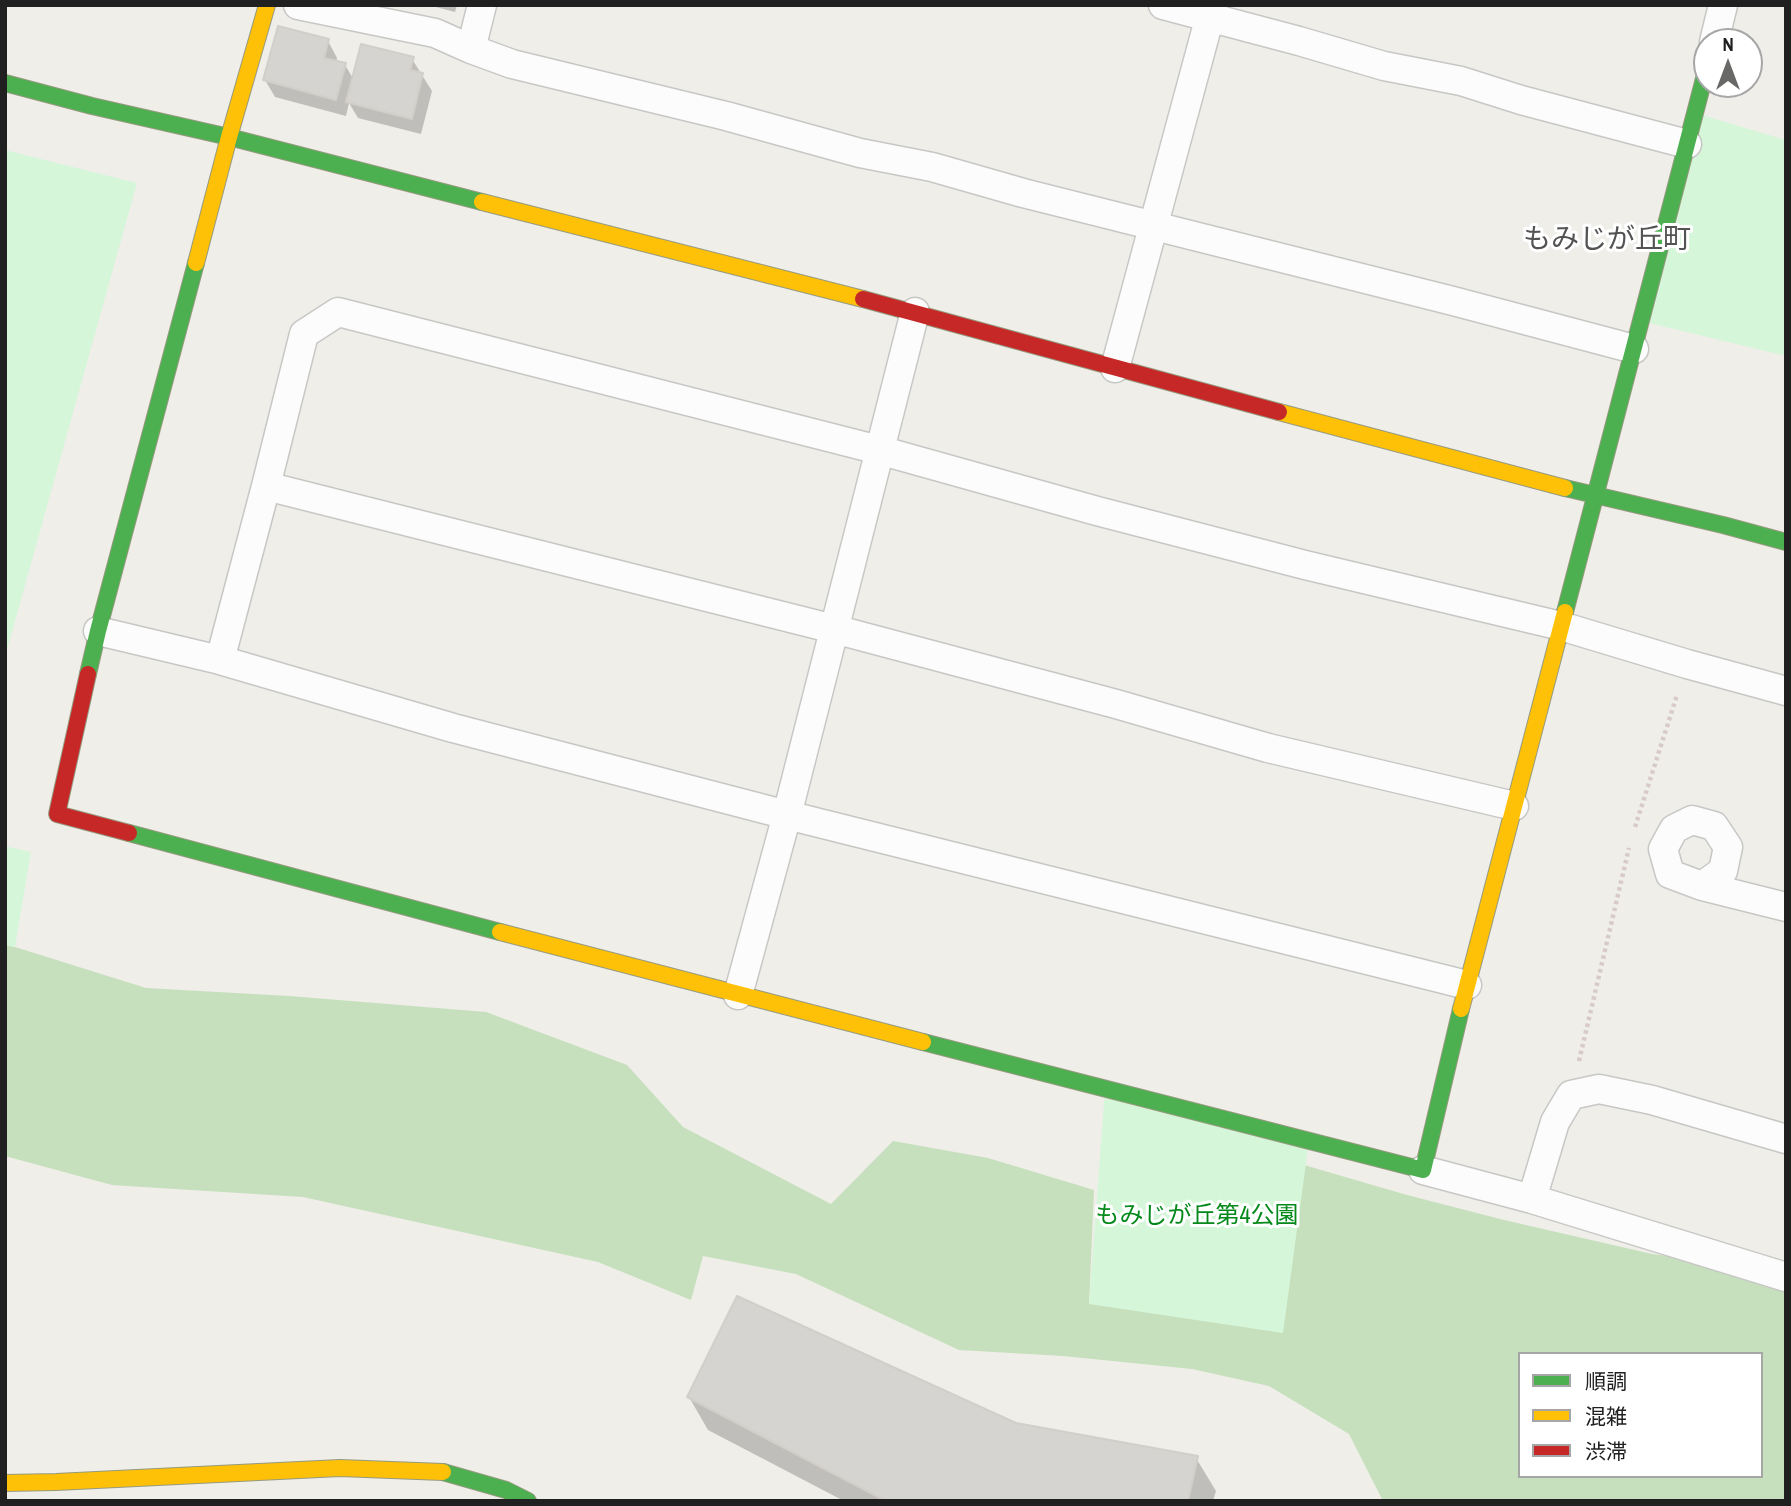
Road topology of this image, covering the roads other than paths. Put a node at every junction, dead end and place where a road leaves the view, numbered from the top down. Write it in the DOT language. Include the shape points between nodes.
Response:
graph roads {
  1 [pos="267,5"];
  2 [pos="298,5"];
  3 [pos="482,5"];
  4 [pos="1163,5"];
  5 [pos="1723,5"];
  6 [pos="1211,11"];
  7 [pos="1717,28"];
  8 [pos="471,49"];
  9 [pos="5,83"];
  10 [pos="1699,98"];
  11 [pos="229,137"];
  12 [pos="1687,144"];
  13 [pos="1154,226"];
  14 [pos="915,313"];
  15 [pos="1634,349"];
  16 [pos="1115,368"];
  17 [pos="879,450"];
  18 [pos="266,486"];
  19 [pos="1595,496"];
  20 [pos="1786,542"];
  21 [pos="1561,626"];
  22 [pos="834,629"];
  23 [pos="97,631"];
  24 [pos="220,660"];
  25 [pos="1786,691"];
  26 [pos="1514,806"];
  27 [pos="787,815"];
  28 [pos="1702,886"];
  29 [pos="1786,907"];
  30 [pos="1466,985"];
  31 [pos="738,995"];
  32 [pos="1786,1139"];
  33 [pos="1423,1170"];
  34 [pos="1532,1199"];
  35 [pos="1786,1277"];
  36 [pos="5,1483"];
  37 [pos="528,1501"];
  1 -- 11 [label="street"];
  2 -- 8 [label="street" via="435,33"];
  3 -- 8 [label="street"];
  4 -- 6 [label="street"];
  5 -- 7 [label="street"];
  6 -- 12 [label="street" via="1384,66 1461,81"];
  6 -- 13 [label="street"];
  8 -- 13 [label="street" via="512,64"];
  9 -- 11 [label="street"];
  10 -- 12 [label="street"];
  11 -- 14 [label="street"];
  11 -- 23 [label="street"];
  12 -- 15 [label="street"];
  13 -- 15 [label="street"];
  13 -- 16 [label="street"];
  14 -- 16 [label="street"];
  14 -- 17 [label="street"];
  15 -- 19 [label="street"];
  16 -- 19 [label="street"];
  17 -- 18 [label="street" via="338,312 304,334"];
  17 -- 21 [label="street" via="1292,562"];
  17 -- 22 [label="street"];
  18 -- 22 [label="street"];
  18 -- 24 [label="street"];
  19 -- 20 [label="street"];
  19 -- 21 [label="street"];
  21 -- 25 [label="street"];
  21 -- 26 [label="street"];
  22 -- 26 [label="street" via="1268,748"];
  22 -- 27 [label="street"];
  23 -- 24 [label="street"];
  23 -- 31 [label="street" via="57,814"];
  24 -- 27 [label="street" via="453,728"];
  26 -- 30 [label="street"];
  27 -- 30 [label="street"];
  27 -- 31 [label="street"];
  28 -- 29 [label="street"];
  30 -- 33 [label="street"];
  31 -- 33 [label="street"];
  32 -- 34 [label="street" via="1626,1094 1599,1089 1571,1095 1555,1122"];
  33 -- 34 [label="street"];
  34 -- 35 [label="street"];
  36 -- 37 [label="street" via="352,1468 439,1471"];
}
